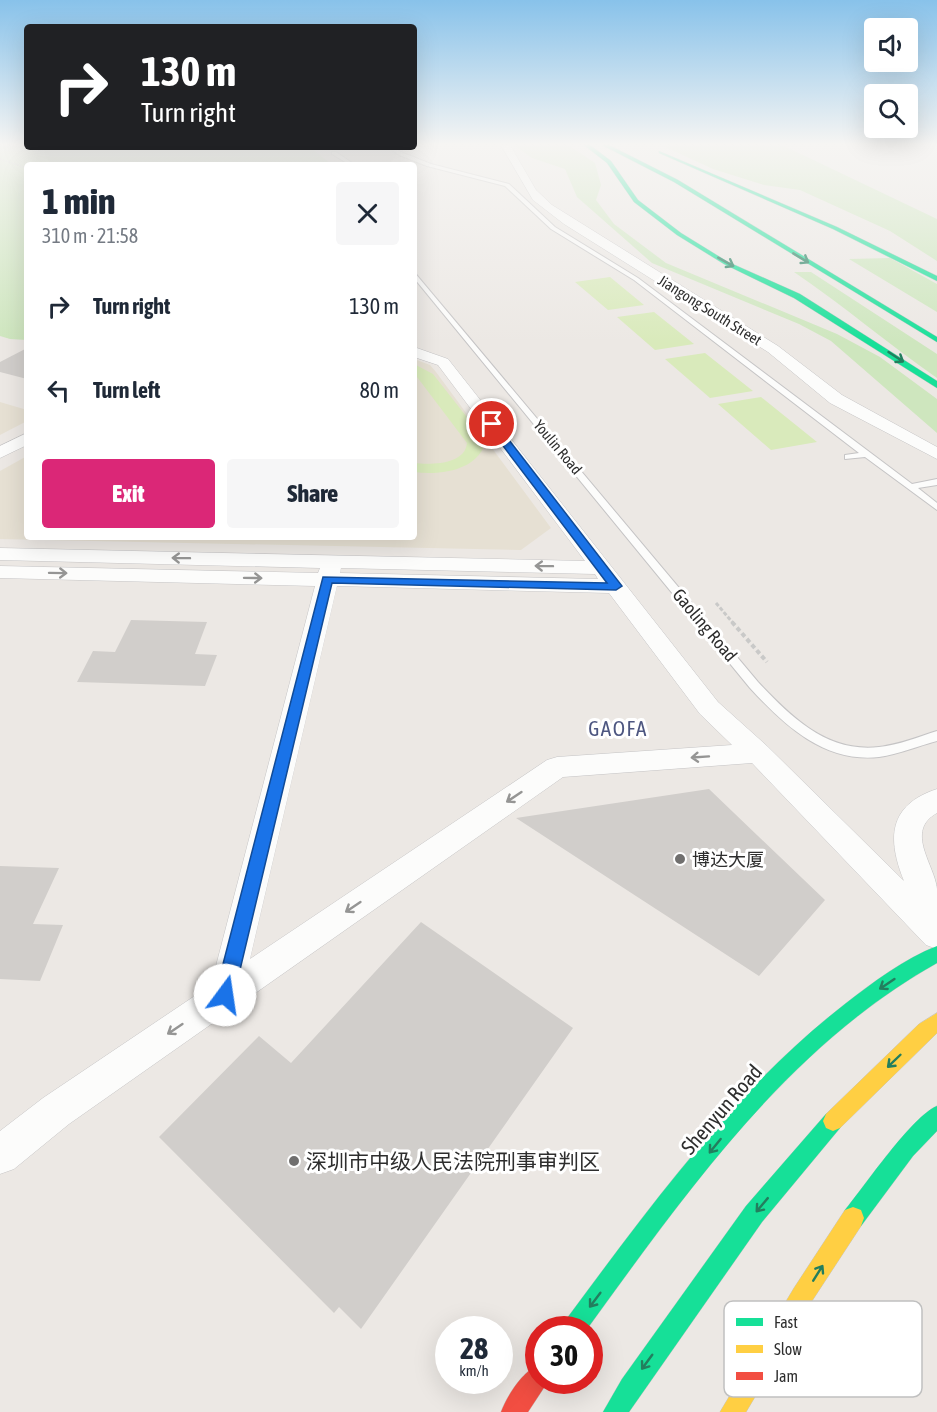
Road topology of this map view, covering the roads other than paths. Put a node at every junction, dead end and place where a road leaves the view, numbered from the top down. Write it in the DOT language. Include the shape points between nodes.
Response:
graph roads {
  1 [pos="535,211"];
  2 [pos="554,211"];
  3 [pos="649,211"];
  4 [pos="725,211"];
  5 [pos="751,211"];
  6 [pos="799,211"];
  7 [pos="770,221"];
  8 [pos="417,278"];
  9 [pos="937,279"];
  10 [pos="937,340"];
  11 [pos="417,353"];
  12 [pos="937,385"];
  13 [pos="24,440"];
  14 [pos="0,453"];
  15 [pos="867,454"];
  16 [pos="937,454"];
  17 [pos="848,457"];
  18 [pos="937,482"];
  19 [pos="910,487"];
  20 [pos="937,507"];
  21 [pos="0,554"];
  22 [pos="656,566"];
  23 [pos="602,567"];
  24 [pos="330,571"];
  25 [pos="0,572"];
  26 [pos="616,586"];
  27 [pos="937,736"];
  28 [pos="758,753"];
  29 [pos="937,800"];
  30 [pos="937,919"];
  31 [pos="937,935"];
  32 [pos="937,954"];
  33 [pos="225,995"];
  34 [pos="937,1022"];
  35 [pos="937,1116"];
  36 [pos="0,1155"];
  37 [pos="800,1301"];
  38 [pos="583,1316"];
  39 [pos="526,1394"];
  40 [pos="741,1397"];
  41 [pos="513,1412"];
  42 [pos="615,1412"];
  43 [pos="732,1412"];
  1 -- 15 [label="lane" via="553,228 636,279"];
  2 -- 16 [label="street, Jiangong South Street" via="773,348 837,399"];
  3 -- 12 [label="main road, one-way" via="726,263 797,296"];
  4 -- 10 [label="main road, one-way"];
  5 -- 7 [label="main road"];
  6 -- 9 [label="main road"];
  8 -- 22 [label="lane, Youlin Road"];
  11 -- 23 [label="street" via="436,358 450,370"];
  13 -- 14 [label="street"];
  15 -- 17 [label="lane"];
  15 -- 19 [label="lane"];
  18 -- 19 [label="lane"];
  19 -- 20 [label="lane"];
  24 -- 21 [label="street, one-way"];
  22 -- 27 [label="lane, Gaoling Road" via="754,685 795,727 826,746 878,752"];
  23 -- 24 [label="street, one-way"];
  23 -- 26 [label="street"];
  25 -- 24 [label="street, one-way"];
  24 -- 26 [label="street"];
  24 -- 33 [label="street"];
  26 -- 28 [label="street" via="709,708"];
  28 -- 31 [label="street"];
  28 -- 33 [label="street, one-way" via="557,767"];
  29 -- 30 [label="street" via="927,803 908,824 906,838"];
  32 -- 38 [label="main road, Shenyun Road, one-way" via="860,1002 746,1108"];
  33 -- 36 [label="street, one-way" via="56,1111"];
  34 -- 42 [label="main road, one-way" via="844,1108 754,1214"];
  37 -- 35 [label="main road, one-way" via="872,1191"];
  39 -- 41 [label="main road"];
  43 -- 40 [label="main road, one-way"];
}
